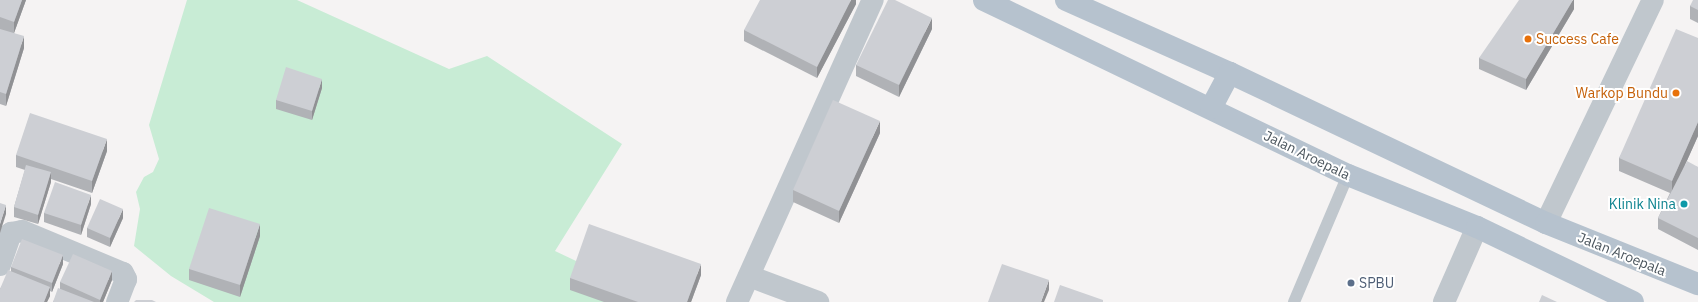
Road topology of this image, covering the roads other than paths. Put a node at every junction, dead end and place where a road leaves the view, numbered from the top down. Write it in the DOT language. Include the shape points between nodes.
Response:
graph roads {
  1 [pos="873,0"];
  2 [pos="984,0"];
  3 [pos="1066,0"];
  4 [pos="1653,0"];
  5 [pos="1230,73"];
  6 [pos="1211,108"];
  7 [pos="1348,175"];
  8 [pos="1546,223"];
  9 [pos="1476,227"];
  10 [pos="3,257"];
  11 [pos="749,276"];
  12 [pos="1698,284"];
  13 [pos="117,302"];
  14 [pos="737,302"];
  15 [pos="818,302"];
  16 [pos="1294,302"];
  17 [pos="1444,302"];
  18 [pos="1633,302"];
  1 -- 11 [label="street"];
  2 -- 6 [label="main road, Jalan Aroepala"];
  3 -- 5 [label="main road, Jalan Aroepala"];
  4 -- 8 [label="street"];
  5 -- 6 [label="main road"];
  5 -- 8 [label="main road, Jalan Aroepala"];
  6 -- 7 [label="main road, Jalan Aroepala"];
  7 -- 9 [label="main road, Jalan Aroepala"];
  7 -- 16 [label="lane"];
  8 -- 12 [label="main road, Jalan Aroepala"];
  9 -- 17 [label="street"];
  9 -- 18 [label="main road, Jalan Aroepala"];
  10 -- 13 [label="street" via="11,233 22,231 121,272 126,279"];
  11 -- 14 [label="street"];
  11 -- 15 [label="street"];
}
